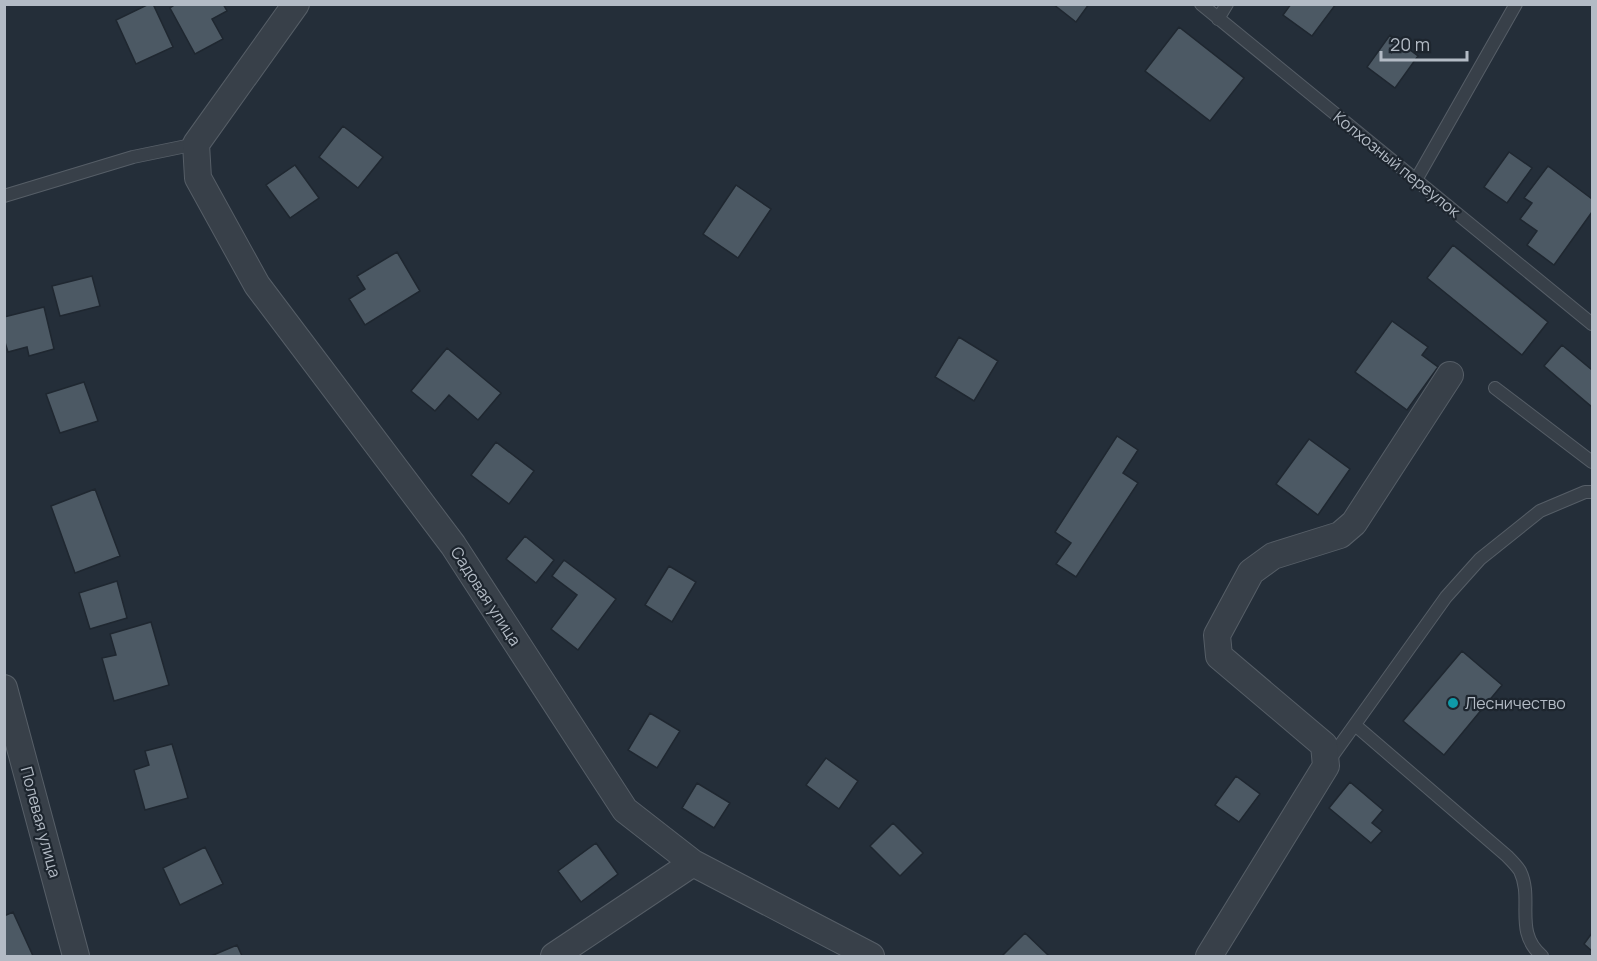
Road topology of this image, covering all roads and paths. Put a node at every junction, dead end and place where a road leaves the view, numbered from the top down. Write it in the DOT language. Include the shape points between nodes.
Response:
graph roads {
  1 [pos="296,4"];
  2 [pos="1201,4"];
  3 [pos="1227,4"];
  4 [pos="1516,4"];
  5 [pos="1218,19"];
  6 [pos="196,144"];
  7 [pos="1416,180"];
  8 [pos="4,196"];
  9 [pos="1593,324"];
  10 [pos="1450,375"];
  11 [pos="1495,388"];
  12 [pos="1593,462"];
  13 [pos="1593,492"];
  14 [pos="4,688"];
  15 [pos="1355,725"];
  16 [pos="1326,765"];
  17 [pos="693,863"];
  18 [pos="76,957"];
  19 [pos="554,957"];
  20 [pos="871,957"];
  21 [pos="1209,957"];
  22 [pos="1542,957"];
  1 -- 6 [label="street"];
  2 -- 5 [label="lane, Колхозный переулок"];
  3 -- 5 [label="lane"];
  4 -- 7 [label="lane"];
  5 -- 7 [label="lane, Колхозный переулок"];
  6 -- 8 [label="lane" via="133,157"];
  6 -- 17 [label="street, Садовая улица" via="198,178 257,285 453,545 625,810"];
  7 -- 9 [label="lane, Колхозный переулок"];
  10 -- 16 [label="street" via="1354,523 1340,535 1273,556 1251,572 1217,635 1219,656 1324,745"];
  11 -- 12 [label="lane"];
  13 -- 15 [label="lane" via="1540,511 1480,559 1446,597"];
  14 -- 18 [label="street, Полевая улица"];
  15 -- 16 [label="lane"];
  15 -- 22 [label="lane" via="1520,871 1527,936"];
  16 -- 21 [label="street"];
  17 -- 19 [label="street"];
  17 -- 20 [label="street, Садовая улица"];
}
